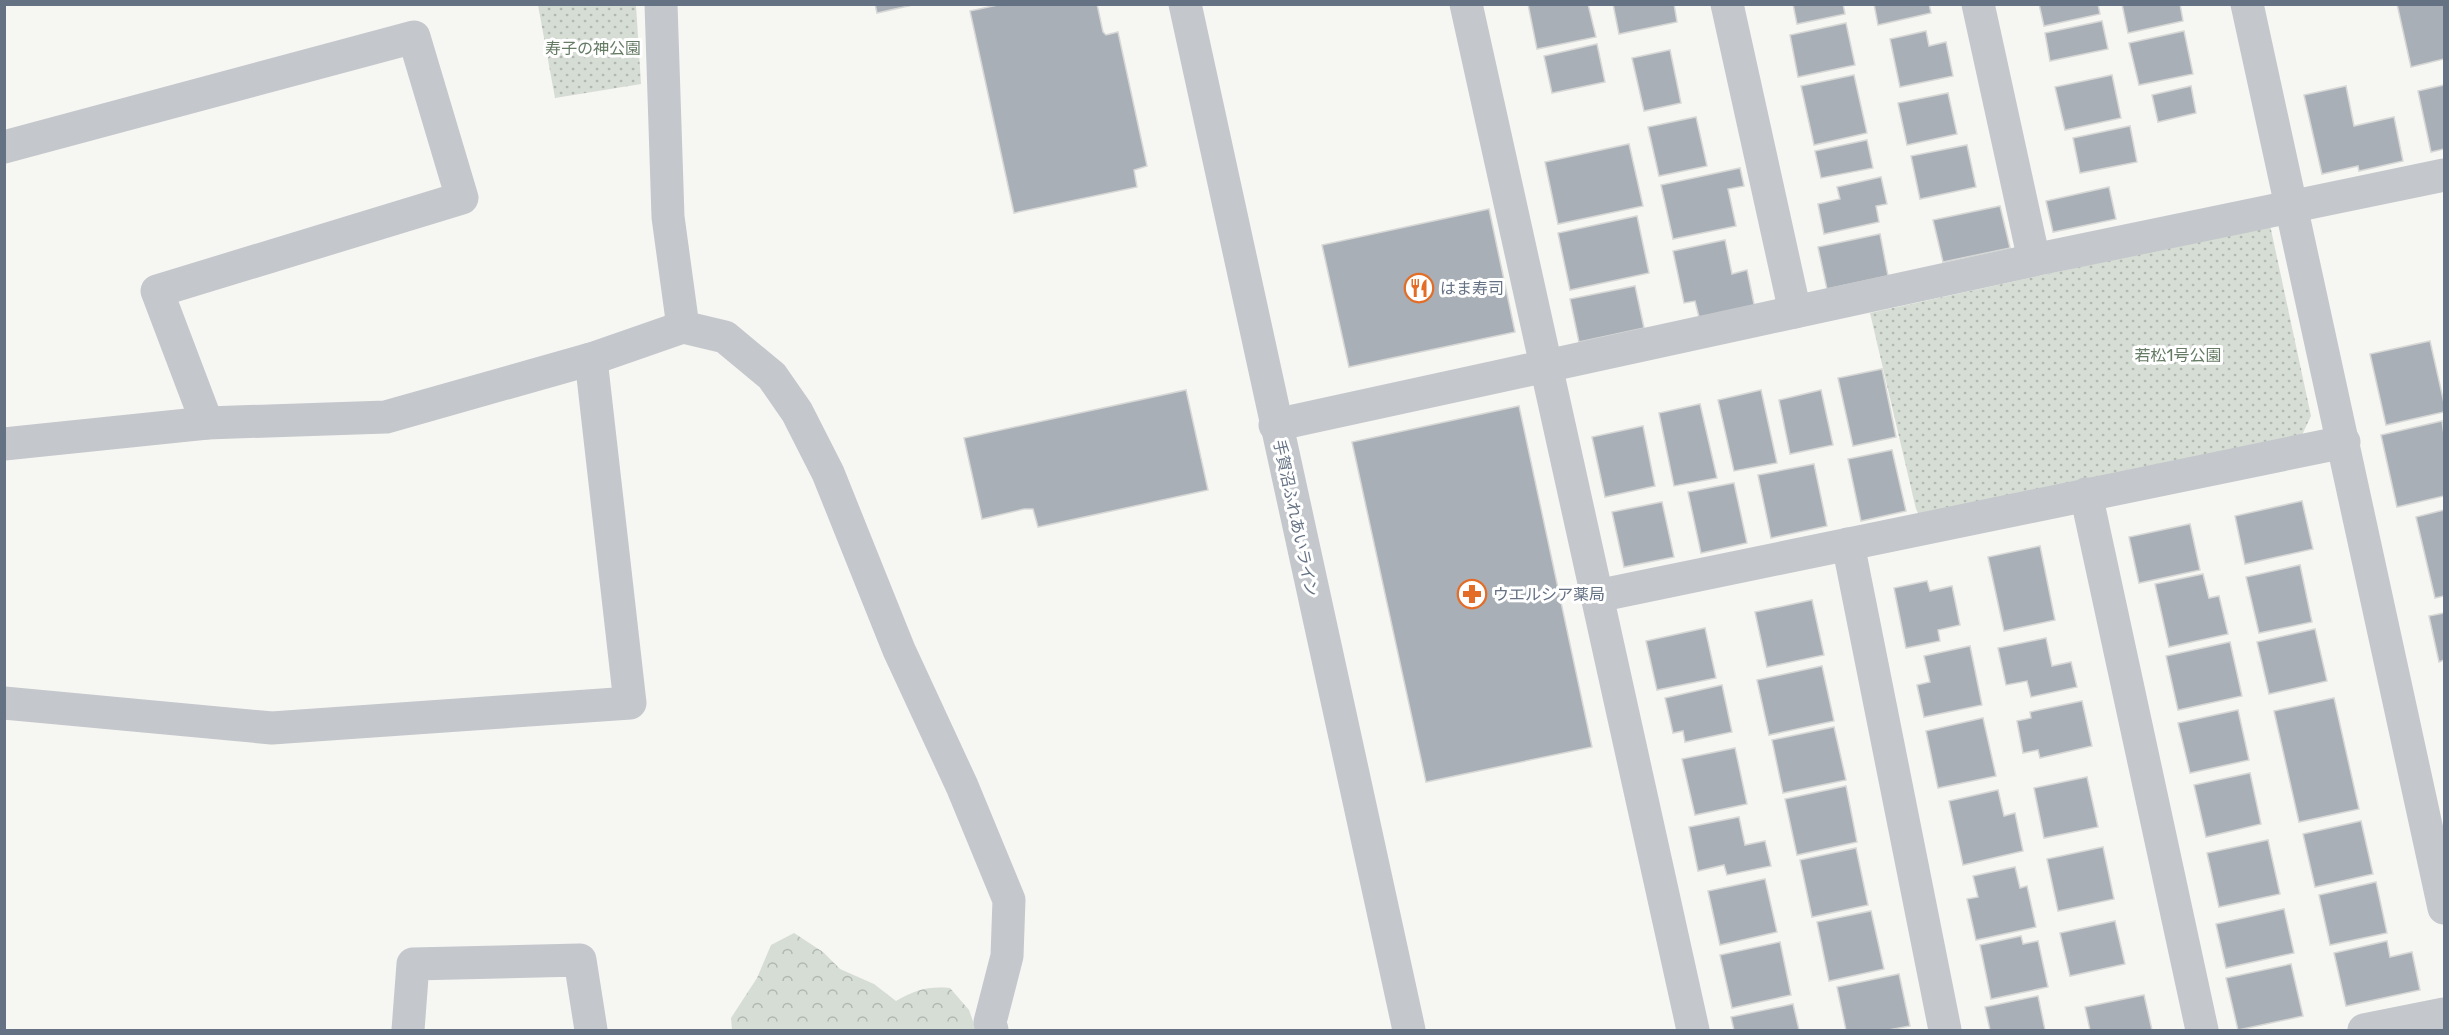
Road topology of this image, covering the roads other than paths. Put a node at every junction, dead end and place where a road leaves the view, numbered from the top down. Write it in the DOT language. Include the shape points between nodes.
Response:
graph roads {
  1 [pos="661,4"];
  2 [pos="1185,4"];
  3 [pos="1466,4"];
  4 [pos="1727,4"];
  5 [pos="1978,4"];
  6 [pos="2247,4"];
  7 [pos="4,147"];
  8 [pos="2445,175"];
  9 [pos="2292,207"];
  10 [pos="2034,260"];
  11 [pos="1795,312"];
  12 [pos="683,327"];
  13 [pos="591,359"];
  14 [pos="1547,364"];
  15 [pos="207,423"];
  16 [pos="1275,425"];
  17 [pos="2344,442"];
  18 [pos="4,444"];
  19 [pos="2086,494"];
  20 [pos="1848,544"];
  21 [pos="1598,596"];
  22 [pos="4,704"];
  23 [pos="2445,908"];
  24 [pos="2445,1014"];
  25 [pos="408,1030"];
  26 [pos="591,1030"];
  27 [pos="992,1030"];
  28 [pos="1409,1030"];
  29 [pos="1693,1030"];
  30 [pos="1945,1030"];
  31 [pos="2202,1030"];
  32 [pos="2364,1030"];
  1 -- 12 [label="street" via="668,217"];
  2 -- 16 [label="street, 手賀沼ふれあいライン"];
  3 -- 14 [label="street"];
  4 -- 11 [label="street"];
  5 -- 10 [label="street"];
  6 -- 9 [label="street"];
  7 -- 15 [label="street" via="414,37 462,198 157,291"];
  8 -- 9 [label="street"];
  9 -- 10 [label="street"];
  9 -- 17 [label="street"];
  10 -- 11 [label="street"];
  11 -- 14 [label="street"];
  12 -- 13 [label="street"];
  12 -- 27 [label="street" via="725,338 772,376 797,412 828,472 899,650 1009,900 1007,956 990,1022"];
  13 -- 15 [label="street" via="386,417"];
  13 -- 22 [label="street" via="630,703 272,728"];
  14 -- 16 [label="street"];
  14 -- 21 [label="street"];
  15 -- 18 [label="street"];
  16 -- 28 [label="street, 手賀沼ふれあいライン"];
  17 -- 19 [label="street"];
  17 -- 23 [label="street"];
  19 -- 20 [label="street"];
  19 -- 31 [label="street"];
  20 -- 21 [label="street"];
  20 -- 30 [label="street"];
  21 -- 29 [label="street"];
  24 -- 32 [label="street"];
  25 -- 26 [label="street" via="413,964 580,960"];
}
